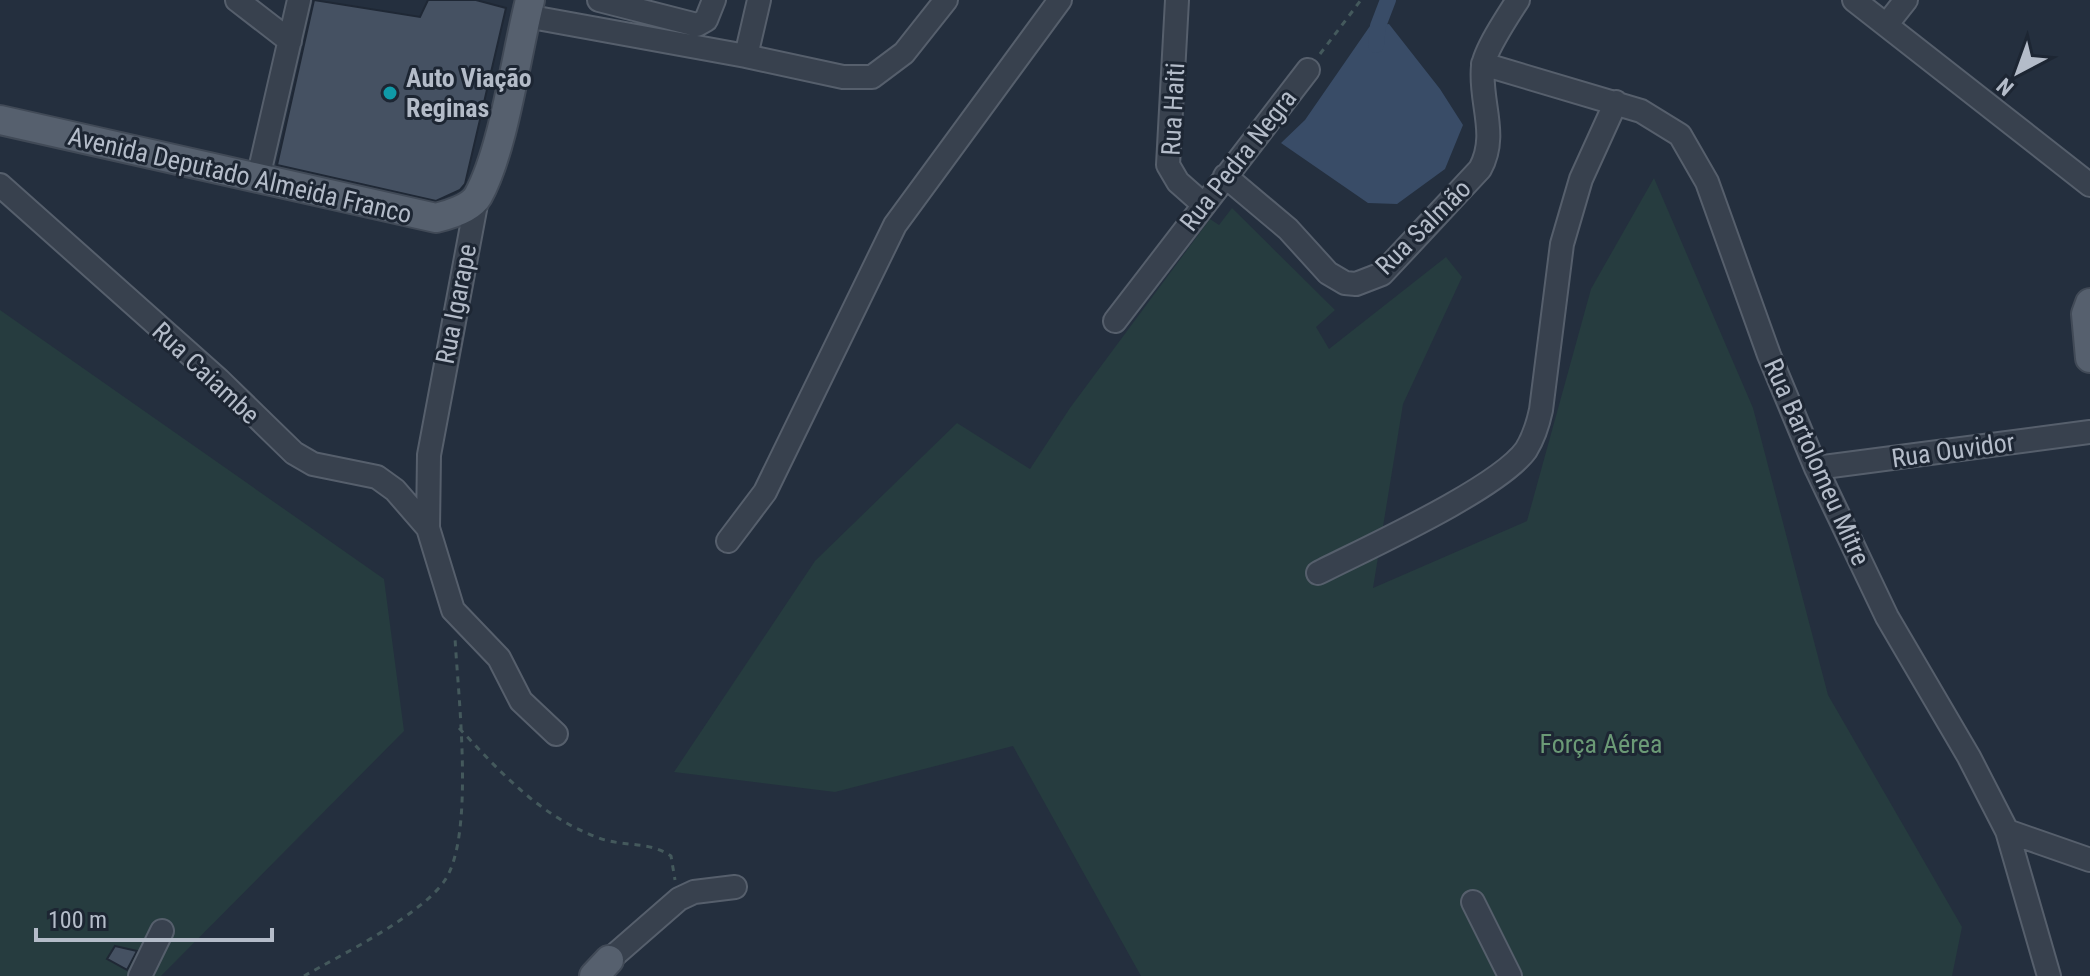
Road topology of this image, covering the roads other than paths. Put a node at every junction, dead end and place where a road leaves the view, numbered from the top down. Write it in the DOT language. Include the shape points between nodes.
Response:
graph roads {
  1 [pos="237,0"];
  2 [pos="299,0"];
  3 [pos="599,0"];
  4 [pos="714,0"];
  5 [pos="759,0"];
  6 [pos="946,0"];
  7 [pos="1060,0"];
  8 [pos="1177,0"];
  9 [pos="1518,0"];
  10 [pos="1854,0"];
  11 [pos="1906,0"];
  12 [pos="528,8"];
  13 [pos="1887,24"];
  14 [pos="290,41"];
  15 [pos="746,56"];
  16 [pos="1483,64"];
  17 [pos="1308,70"];
  18 [pos="1616,102"];
  19 [pos="0,120"];
  20 [pos="1225,176"];
  21 [pos="258,178"];
  22 [pos="0,185"];
  23 [pos="2090,185"];
  24 [pos="477,199"];
  25 [pos="1204,205"];
  26 [pos="2090,303"];
  27 [pos="1115,321"];
  28 [pos="2090,358"];
  29 [pos="2090,432"];
  30 [pos="1816,468"];
  31 [pos="428,528"];
  32 [pos="728,541"];
  33 [pos="1318,573"];
  34 [pos="556,734"];
  35 [pos="2007,831"];
  36 [pos="2090,860"];
  37 [pos="735,887"];
  38 [pos="1473,902"];
  39 [pos="162,931"];
  40 [pos="602,968"];
  41 [pos="140,976"];
  42 [pos="1510,976"];
  43 [pos="2049,976"];
  1 -- 14 [label="street"];
  2 -- 14 [label="street"];
  3 -- 4 [label="street" via="697,25 706,20"];
  5 -- 15 [label="street"];
  6 -- 15 [label="street" via="904,53 872,77 843,77"];
  7 -- 32 [label="street" via="895,225 765,492"];
  8 -- 25 [label="street, Rua Haiti" via="1168,165"];
  9 -- 16 [label="street"];
  10 -- 13 [label="street"];
  11 -- 13 [label="street"];
  12 -- 15 [label="street"];
  12 -- 24 [label="main road, Rua Igarape"];
  13 -- 23 [label="street"];
  14 -- 21 [label="street"];
  16 -- 18 [label="street, Rua Bartolomeu Mitre"];
  16 -- 20 [label="street, Rua Salmão" via="1490,144 1480,169 1392,264 1366,282 1345,283 1328,273 1288,229"];
  17 -- 20 [label="street, Rua Pedra Negra"];
  18 -- 30 [label="street, Rua Bartolomeu Mitre" via="1680,135 1707,182"];
  18 -- 33 [label="street" via="1570,213 1541,410 1525,451 1509,467 1434,513"];
  19 -- 21 [label="main road, Avenida Deputado Almeida Franco"];
  20 -- 25 [label="street, Rua Pedra Negra"];
  21 -- 24 [label="main road, Avenida Deputado Almeida Franco" via="420,217 451,215"];
  22 -- 31 [label="street, Rua Caiambe" via="294,453 313,464 377,477"];
  24 -- 31 [label="street, Rua Igarape" via="429,455"];
  25 -- 27 [label="street, Rua Pedra Negra"];
  26 -- 28 [label="main road"];
  29 -- 30 [label="street, Rua Ouvidor"];
  30 -- 35 [label="street, Rua Bartolomeu Mitre" via="1887,617"];
  31 -- 34 [label="street, Rua Igarape" via="453,610 499,658 521,701"];
  35 -- 36 [label="street"];
  35 -- 43 [label="street, Rua Bartolomeu Mitre"];
  37 -- 40 [label="street" via="679,899"];
  38 -- 42 [label="street"];
  39 -- 41 [label="street"];
}
